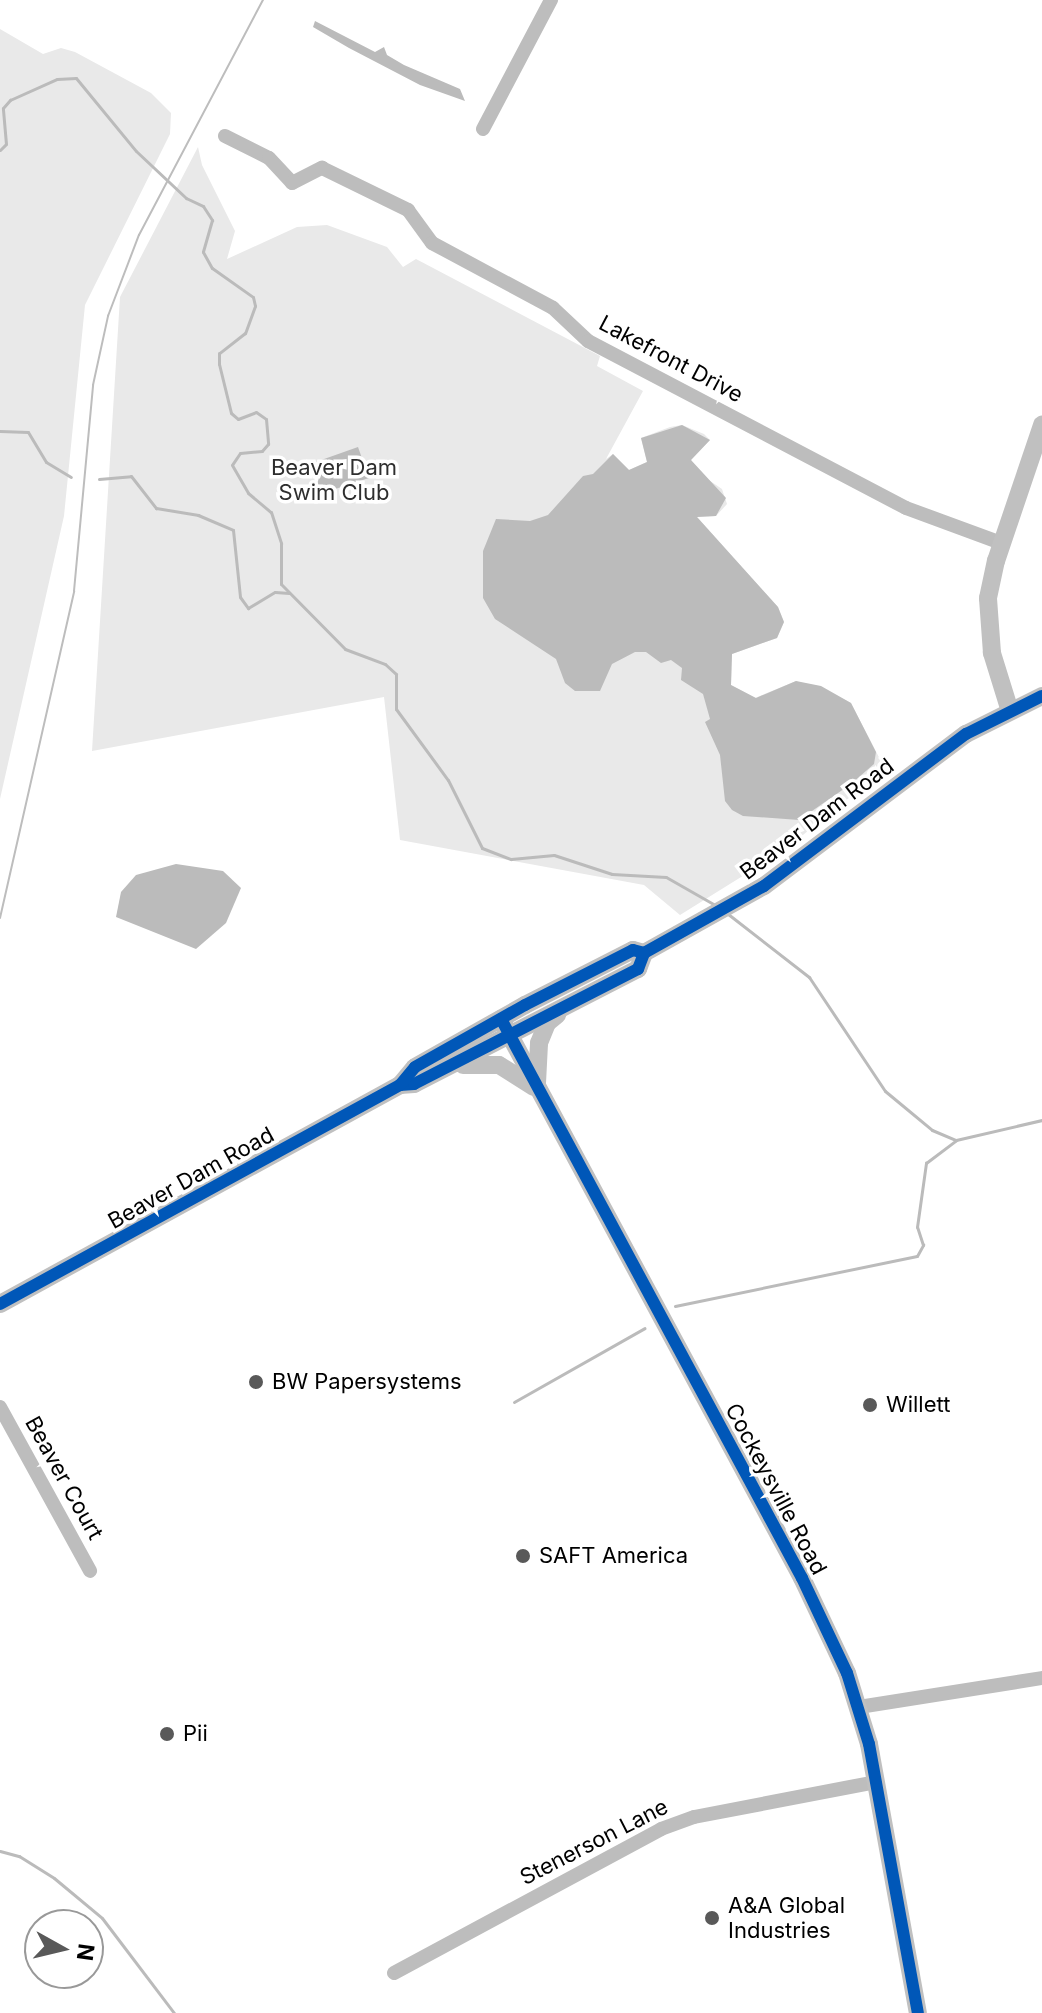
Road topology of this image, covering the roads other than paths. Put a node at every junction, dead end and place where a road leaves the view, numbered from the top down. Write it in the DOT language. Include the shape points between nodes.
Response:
graph roads {
  1 [pos="551,0"];
  2 [pos="483,129"];
  3 [pos="225,136"];
  4 [pos="1042,425"];
  5 [pos="1001,543"];
  6 [pos="1042,696"];
  7 [pos="1009,708"];
  8 [pos="644,953"];
  9 [pos="574,1003"];
  10 [pos="501,1019"];
  11 [pos="510,1037"];
  12 [pos="444,1069"];
  13 [pos="400,1085"];
  14 [pos="537,1090"];
  15 [pos="0,1304"];
  16 [pos="0,1407"];
  17 [pos="90,1571"];
  18 [pos="1042,1678"];
  19 [pos="859,1707"];
  20 [pos="876,1782"];
  21 [pos="394,1973"];
  22 [pos="918,2013"];
  1 -- 2 [label="street"];
  3 -- 5 [label="street, Lakefront Drive" via="269,158 292,183 322,168 408,210 432,243 553,308 588,341 906,508"];
  4 -- 5 [label="main road"];
  5 -- 7 [label="main road" via="987,617"];
  6 -- 7 [label="main road, Beaver Dam Road"];
  7 -- 8 [label="main road, Beaver Dam Road" via="949,745 744,899"];
  8 -- 9 [label="main road, Beaver Dam Road" via="638,969"];
  8 -- 10 [label="main road, Beaver Dam Road" via="633,950"];
  9 -- 11 [label="main road, Beaver Dam Road"];
  9 -- 14 [label="main road" via="542,1033"];
  10 -- 11 [label="main road, Cockeysville Road"];
  10 -- 13 [label="main road, Beaver Dam Road" via="415,1067"];
  11 -- 12 [label="main road, Beaver Dam Road"];
  11 -- 14 [label="main road, Cockeysville Road"];
  12 -- 13 [label="main road, Beaver Dam Road"];
  12 -- 14 [label="main road" via="492,1063"];
  13 -- 15 [label="main road, Beaver Dam Road"];
  14 -- 19 [label="main road, Cockeysville Road" via="802,1578"];
  16 -- 17 [label="street, Beaver Court"];
  18 -- 19 [label="street"];
  19 -- 20 [label="main road, Cockeysville Road"];
  20 -- 21 [label="street, Stenerson Lane" via="694,1817 661,1829"];
  20 -- 22 [label="main road, Cockeysville Road"];
}
